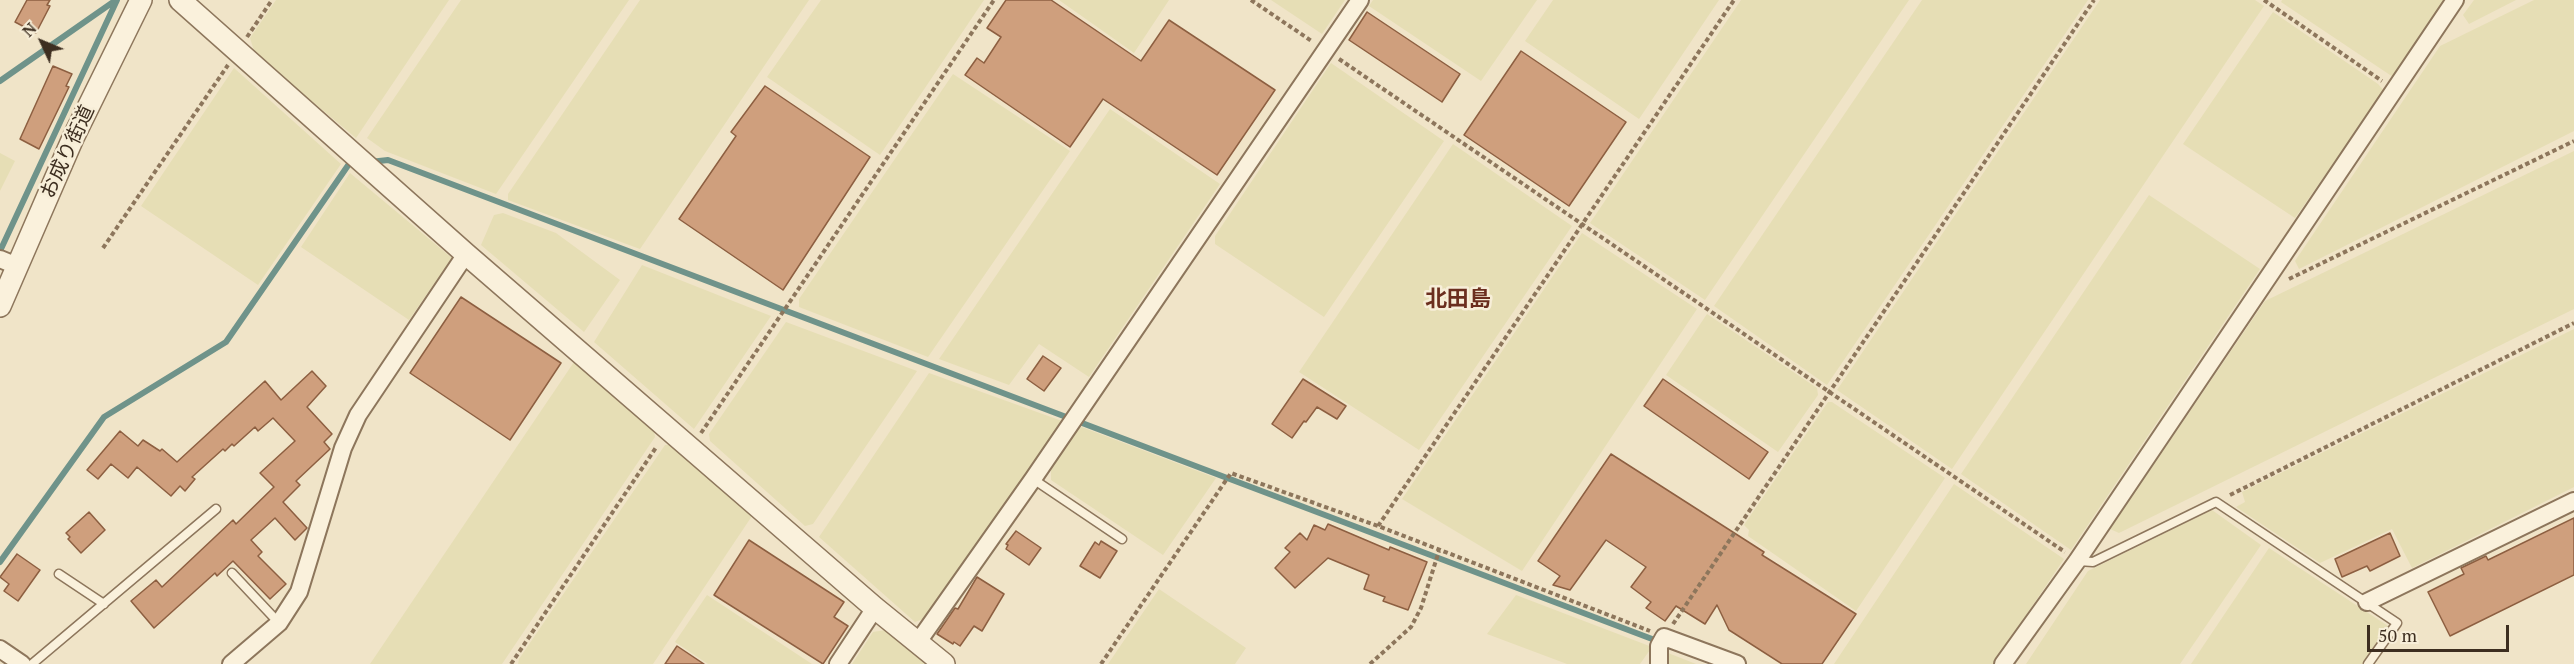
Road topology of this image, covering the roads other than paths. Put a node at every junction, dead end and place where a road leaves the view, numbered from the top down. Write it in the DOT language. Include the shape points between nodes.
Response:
graph roads {
  1 [pos="141,0"];
  2 [pos="180,0"];
  3 [pos="1360,0"];
  4 [pos="2455,0"];
  5 [pos="466,254"];
  6 [pos="9,262"];
  7 [pos="0,306"];
  8 [pos="1033,479"];
  9 [pos="2574,501"];
  10 [pos="216,509"];
  11 [pos="1122,539"];
  12 [pos="2077,561"];
  13 [pos="232,573"];
  14 [pos="59,574"];
  15 [pos="2367,602"];
  16 [pos="104,604"];
  17 [pos="876,608"];
  18 [pos="279,623"];
  19 [pos="918,642"];
  20 [pos="0,649"];
  21 [pos="22,664"];
  22 [pos="32,664"];
  23 [pos="231,664"];
  24 [pos="838,664"];
  25 [pos="944,664"];
  26 [pos="1659,664"];
  27 [pos="1737,664"];
  28 [pos="2003,664"];
  29 [pos="2368,664"];
  1 -- 6 [label="street, お成り街道"];
  2 -- 5 [label="street"];
  3 -- 8 [label="street"];
  4 -- 12 [label="street"];
  5 -- 17 [label="street"];
  5 -- 18 [label="street" via="358,415 343,448 299,592"];
  6 -- 7 [label="street, お成り街道"];
  8 -- 11 [label="lane"];
  8 -- 19 [label="street"];
  9 -- 15 [label="street"];
  10 -- 16 [label="lane"];
  12 -- 15 [label="lane" via="2093,562 2216,502"];
  12 -- 28 [label="street"];
  13 -- 18 [label="lane"];
  14 -- 16 [label="lane"];
  15 -- 29 [label="lane" via="2397,623"];
  16 -- 22 [label="lane"];
  17 -- 19 [label="street"];
  17 -- 24 [label="street"];
  18 -- 23 [label="street"];
  19 -- 25 [label="street"];
  20 -- 21 [label="street"];
  26 -- 27 [label="street" via="1659,646 1664,637"];
}
